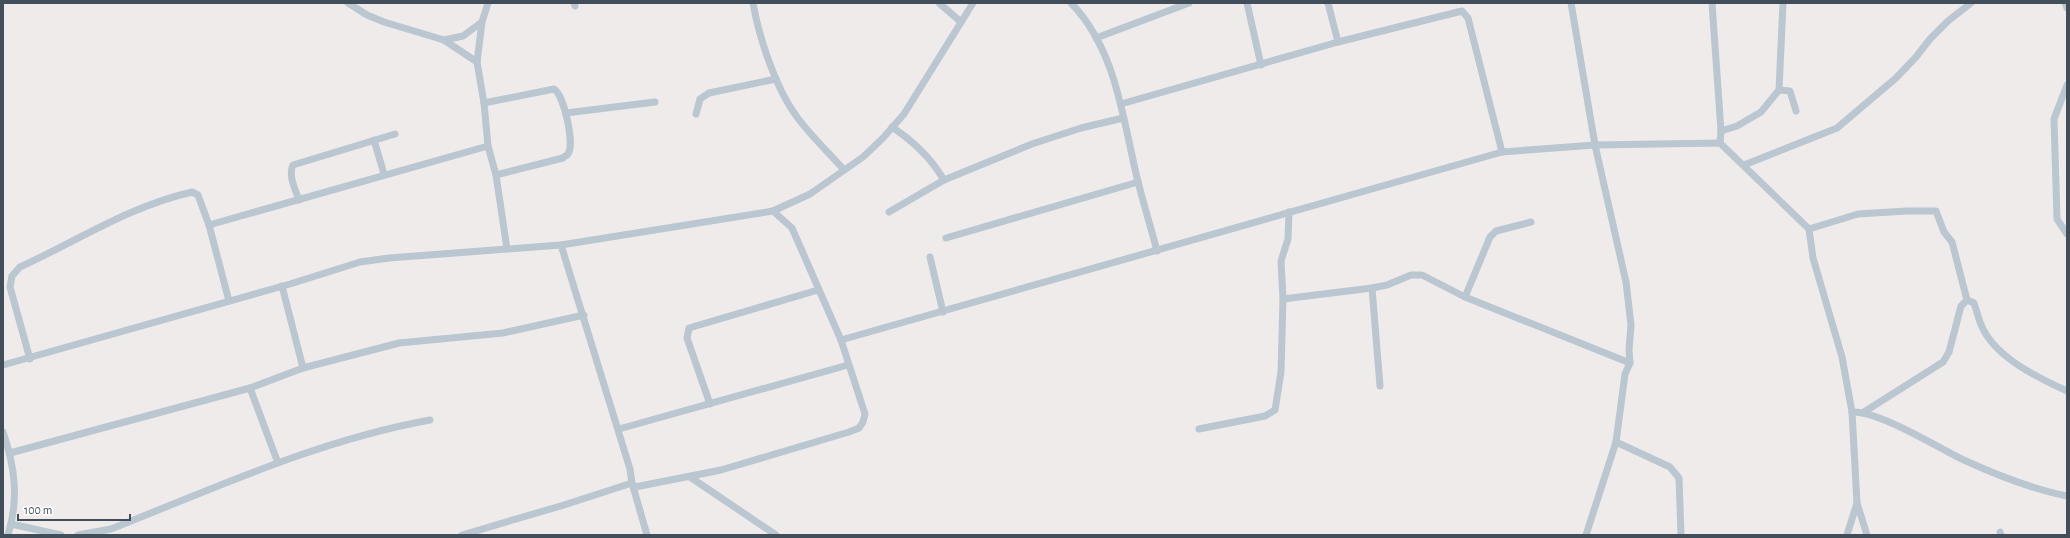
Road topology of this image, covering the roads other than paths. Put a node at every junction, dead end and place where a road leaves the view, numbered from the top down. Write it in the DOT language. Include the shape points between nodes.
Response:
graph roads {
  1 [pos="348,3"];
  2 [pos="488,3"];
  3 [pos="753,3"];
  4 [pos="939,3"];
  5 [pos="973,3"];
  6 [pos="1071,3"];
  7 [pos="1189,3"];
  8 [pos="1247,3"];
  9 [pos="1328,3"];
  10 [pos="1571,3"];
  11 [pos="1712,3"];
  12 [pos="1784,3"];
  13 [pos="1971,3"];
  14 [pos="2064,3"];
  15 [pos="2067,8"];
  16 [pos="482,22"];
  17 [pos="961,22"];
  18 [pos="1096,38"];
  19 [pos="444,40"];
  20 [pos="1338,42"];
  21 [pos="477,62"];
  22 [pos="1261,65"];
  23 [pos="776,79"];
  24 [pos="2067,86"];
  25 [pos="1779,90"];
  26 [pos="655,102"];
  27 [pos="484,103"];
  28 [pos="1121,104"];
  29 [pos="1796,111"];
  30 [pos="566,113"];
  31 [pos="696,114"];
  32 [pos="1123,118"];
  33 [pos="892,127"];
  34 [pos="1721,131"];
  35 [pos="395,134"];
  36 [pos="374,140"];
  37 [pos="1720,143"];
  38 [pos="1595,145"];
  39 [pos="488,146"];
  40 [pos="1502,152"];
  41 [pos="1744,164"];
  42 [pos="844,170"];
  43 [pos="384,174"];
  44 [pos="496,175"];
  45 [pos="944,180"];
  46 [pos="1138,182"];
  47 [pos="299,200"];
  48 [pos="773,211"];
  49 [pos="889,212"];
  50 [pos="1289,212"];
  51 [pos="1531,222"];
  52 [pos="209,225"];
  53 [pos="1809,229"];
  54 [pos="2067,234"];
  55 [pos="946,238"];
  56 [pos="561,245"];
  57 [pos="507,249"];
  58 [pos="1157,251"];
  59 [pos="930,257"];
  60 [pos="282,286"];
  61 [pos="1372,288"];
  62 [pos="818,290"];
  63 [pos="1465,297"];
  64 [pos="1283,299"];
  65 [pos="1967,300"];
  66 [pos="229,301"];
  67 [pos="943,312"];
  68 [pos="584,315"];
  69 [pos="841,340"];
  70 [pos="30,359"];
  71 [pos="1630,363"];
  72 [pos="3,365"];
  73 [pos="848,365"];
  74 [pos="303,368"];
  75 [pos="1380,386"];
  76 [pos="250,388"];
  77 [pos="2067,392"];
  78 [pos="710,404"];
  79 [pos="1852,412"];
  80 [pos="1864,412"];
  81 [pos="430,420"];
  82 [pos="619,429"];
  83 [pos="1199,429"];
  84 [pos="3,432"];
  85 [pos="1616,442"];
  86 [pos="10,453"];
  87 [pos="278,463"];
  88 [pos="690,477"];
  89 [pos="634,485"];
  90 [pos="2067,496"];
  91 [pos="1857,503"];
  92 [pos="11,524"];
  93 [pos="106,533"];
  94 [pos="8,535"];
  95 [pos="61,535"];
  96 [pos="78,535"];
  97 [pos="462,535"];
  98 [pos="647,535"];
  99 [pos="776,535"];
  100 [pos="1586,535"];
  101 [pos="1681,535"];
  102 [pos="1847,535"];
  103 [pos="1867,535"];
  1 -- 19 [label="street" via="384,22"];
  2 -- 16 [label="street"];
  3 -- 23 [label="street"];
  4 -- 17 [label="street"];
  5 -- 17 [label="street"];
  6 -- 18 [label="street"];
  7 -- 18 [label="street"];
  8 -- 22 [label="street"];
  9 -- 20 [label="street"];
  10 -- 38 [label="street"];
  11 -- 34 [label="street"];
  12 -- 25 [label="street"];
  13 -- 41 [label="street" via="1934,34 1896,78 1837,128"];
  14 -- 15 [label="street"];
  16 -- 19 [label="street" via="463,36"];
  16 -- 21 [label="street"];
  17 -- 33 [label="street" via="904,114"];
  18 -- 28 [label="street" via="1107,61"];
  19 -- 21 [label="street"];
  20 -- 22 [label="street"];
  20 -- 40 [label="street" via="1462,11 1468,18"];
  21 -- 27 [label="street"];
  22 -- 28 [label="street"];
  23 -- 31 [label="street" via="708,93 700,100"];
  23 -- 42 [label="street" via="797,118"];
  24 -- 54 [label="street" via="2054,119 2057,218"];
  25 -- 29 [label="street" via="1790,91"];
  25 -- 34 [label="street" via="1761,112 1738,126"];
  26 -- 30 [label="street"];
  27 -- 30 [label="street" via="554,89 558,92"];
  27 -- 39 [label="street"];
  28 -- 32 [label="street"];
  30 -- 44 [label="street" via="570,147 568,154 563,158"];
  32 -- 45 [label="street" via="1032,144"];
  32 -- 46 [label="street"];
  33 -- 42 [label="street" via="863,157"];
  33 -- 45 [label="street" via="926,153"];
  34 -- 37 [label="street"];
  35 -- 36 [label="street"];
  36 -- 43 [label="street"];
  36 -- 47 [label="street" via="293,165 290,170"];
  37 -- 38 [label="street"];
  37 -- 41 [label="street"];
  38 -- 40 [label="street"];
  38 -- 71 [label="street" via="1626,282 1632,325"];
  39 -- 43 [label="street"];
  39 -- 44 [label="street"];
  40 -- 50 [label="street"];
  41 -- 53 [label="street"];
  42 -- 48 [label="street" via="810,194"];
  43 -- 47 [label="street"];
  44 -- 57 [label="street"];
  45 -- 49 [label="street"];
  46 -- 55 [label="street"];
  46 -- 58 [label="street"];
  47 -- 52 [label="street"];
  48 -- 56 [label="street"];
  48 -- 62 [label="street" via="792,228"];
  50 -- 58 [label="street"];
  50 -- 64 [label="street" via="1288,239 1281,261"];
  51 -- 63 [label="street" via="1496,231 1490,237"];
  52 -- 66 [label="street"];
  52 -- 70 [label="street" via="198,196 192,192 136,209 20,267 12,276 10,286"];
  53 -- 65 [label="street" via="1858,214 1936,212 1944,232 1952,242"];
  53 -- 79 [label="street" via="1813,258 1842,357"];
  56 -- 57 [label="street"];
  56 -- 68 [label="street"];
  57 -- 60 [label="street" via="360,262"];
  58 -- 67 [label="street"];
  59 -- 67 [label="street"];
  60 -- 66 [label="street"];
  60 -- 74 [label="street"];
  61 -- 63 [label="street" via="1411,275 1422,275"];
  61 -- 64 [label="street"];
  61 -- 75 [label="street"];
  62 -- 69 [label="street"];
  62 -- 78 [label="street" via="689,328 686,338"];
  63 -- 71 [label="street"];
  64 -- 83 [label="street" via="1281,372 1275,410 1265,416"];
  65 -- 77 [label="street" via="1974,303 1984,330 2000,350 2024,370"];
  65 -- 80 [label="street" via="1962,306 1949,352 1943,362"];
  66 -- 70 [label="street"];
  67 -- 69 [label="street"];
  68 -- 74 [label="street" via="502,333 399,343"];
  68 -- 82 [label="street"];
  69 -- 73 [label="street"];
  70 -- 72 [label="street"];
  71 -- 85 [label="street" via="1625,374"];
  73 -- 78 [label="street"];
  73 -- 88 [label="street" via="865,414 859,428 808,445"];
  74 -- 76 [label="street"];
  76 -- 86 [label="street"];
  76 -- 87 [label="street"];
  78 -- 82 [label="street"];
  79 -- 80 [label="street"];
  79 -- 91 [label="street"];
  80 -- 90 [label="street" via="1966,461 2026,486"];
  81 -- 87 [label="street" via="325,447"];
  82 -- 89 [label="street"];
  84 -- 86 [label="street"];
  85 -- 100 [label="street"];
  85 -- 101 [label="street" via="1670,467 1679,478"];
  86 -- 92 [label="street" via="15,483 15,504"];
  87 -- 93 [label="street"];
  88 -- 89 [label="street"];
  88 -- 99 [label="street"];
  89 -- 97 [label="street"];
  89 -- 98 [label="street"];
  91 -- 102 [label="street"];
  91 -- 103 [label="street"];
  92 -- 94 [label="street"];
  92 -- 95 [label="street"];
  93 -- 96 [label="street"];
}
